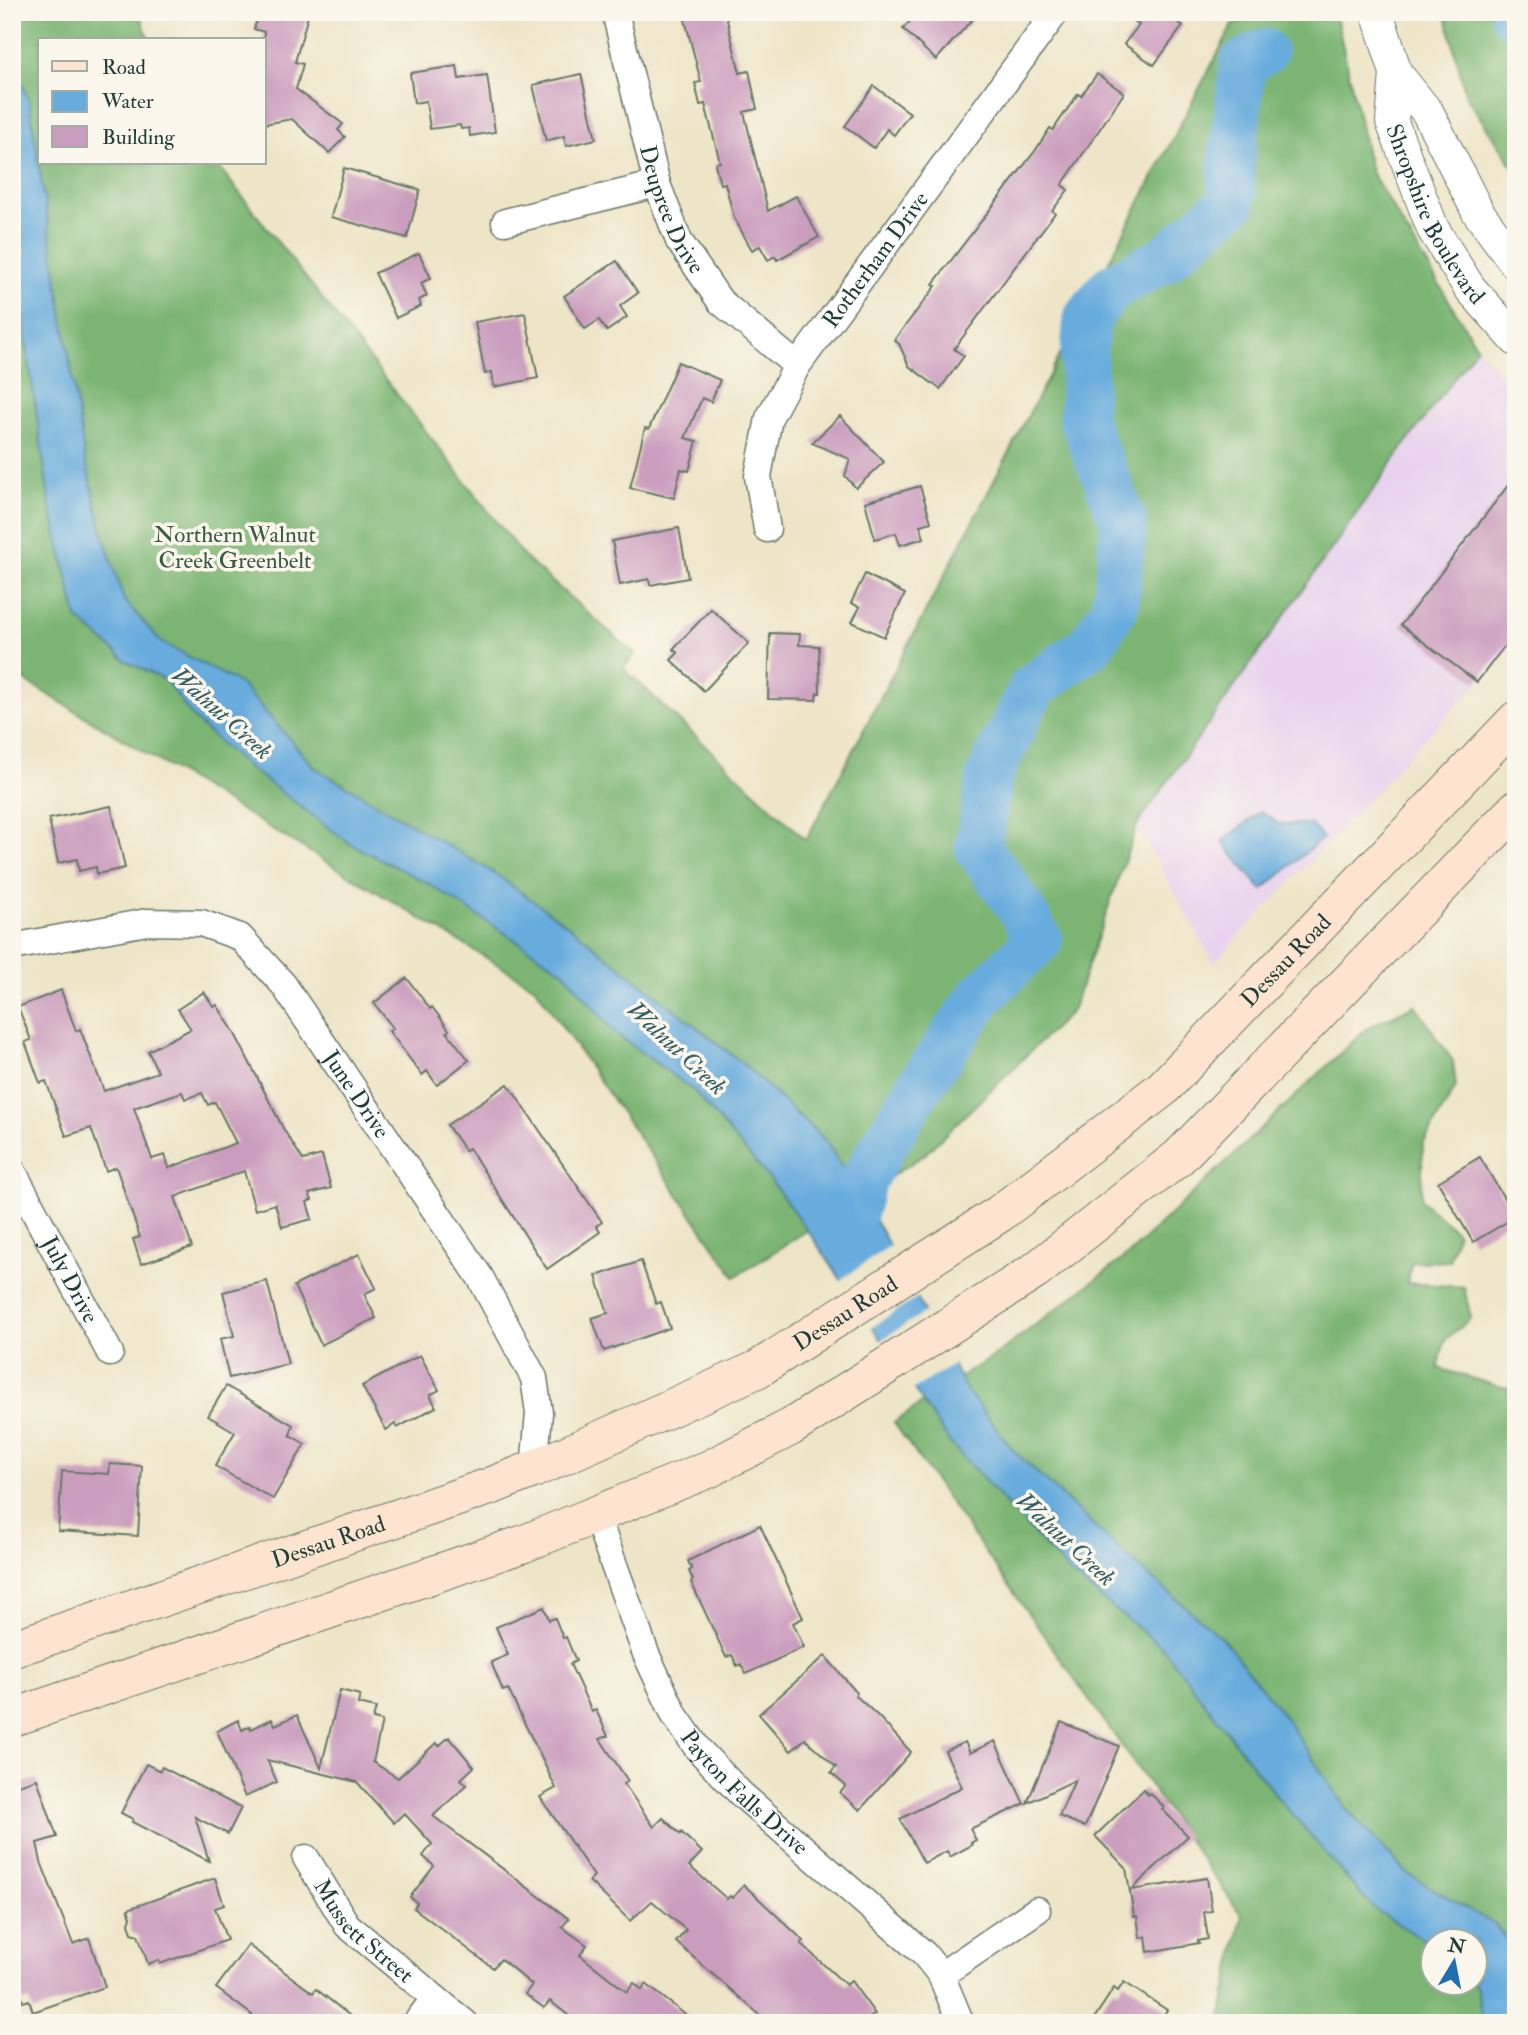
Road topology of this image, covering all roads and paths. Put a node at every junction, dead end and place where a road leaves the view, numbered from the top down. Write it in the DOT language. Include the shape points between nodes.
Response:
graph roads {
  1 [pos="615,12"];
  2 [pos="1056,12"];
  3 [pos="1377,12"];
  4 [pos="1396,73"];
  5 [pos="657,184"];
  6 [pos="505,222"];
  7 [pos="1516,264"];
  8 [pos="1516,340"];
  9 [pos="797,366"];
  10 [pos="767,529"];
  11 [pos="1516,720"];
  12 [pos="1516,809"];
  13 [pos="12,947"];
  14 [pos="12,1170"];
  15 [pos="110,1353"];
  16 [pos="534,1469"];
  17 [pos="596,1515"];
  18 [pos="12,1649"];
  19 [pos="12,1718"];
  20 [pos="306,1858"];
  21 [pos="1037,1910"];
  22 [pos="941,1975"];
  23 [pos="434,1999"];
  24 [pos="415,2023"];
  25 [pos="465,2023"];
  26 [pos="961,2023"];
  1 -- 5 [label="street, Deupree Drive"];
  2 -- 9 [label="street, Rotherham Drive"];
  3 -- 4 [label="street, Shropshire Boulevard"];
  4 -- 7 [label="street, Shropshire Boulevard" via="1428,113 1478,212"];
  4 -- 8 [label="street, Shropshire Boulevard" via="1392,122 1433,229 1469,286"];
  5 -- 6 [label="street"];
  5 -- 9 [label="street, Deupree Drive" via="679,241 720,301"];
  9 -- 10 [label="street, Rotherham Drive" via="769,418 758,476"];
  11 -- 16 [label="main road, Dessau Road" via="1162,1089 999,1214 758,1369"];
  12 -- 17 [label="main road" via="1179,1157 1035,1271 791,1427 709,1469"];
  13 -- 16 [label="street, June Drive" via="147,922 201,923 240,937 282,984 480,1278 534,1378 540,1413"];
  14 -- 15 [label="street, July Drive"];
  16 -- 18 [label="main road, Dessau Road"];
  17 -- 19 [label="main road"];
  17 -- 22 [label="street, Payton Falls Drive" via="646,1654 674,1716 698,1749 741,1794 924,1954"];
  20 -- 23 [label="street, Mussett Street" via="347,1925"];
  21 -- 22 [label="street"];
  22 -- 26 [label="street, Payton Falls Drive"];
  23 -- 24 [label="street"];
  23 -- 25 [label="street, Mussett Street"];
}
